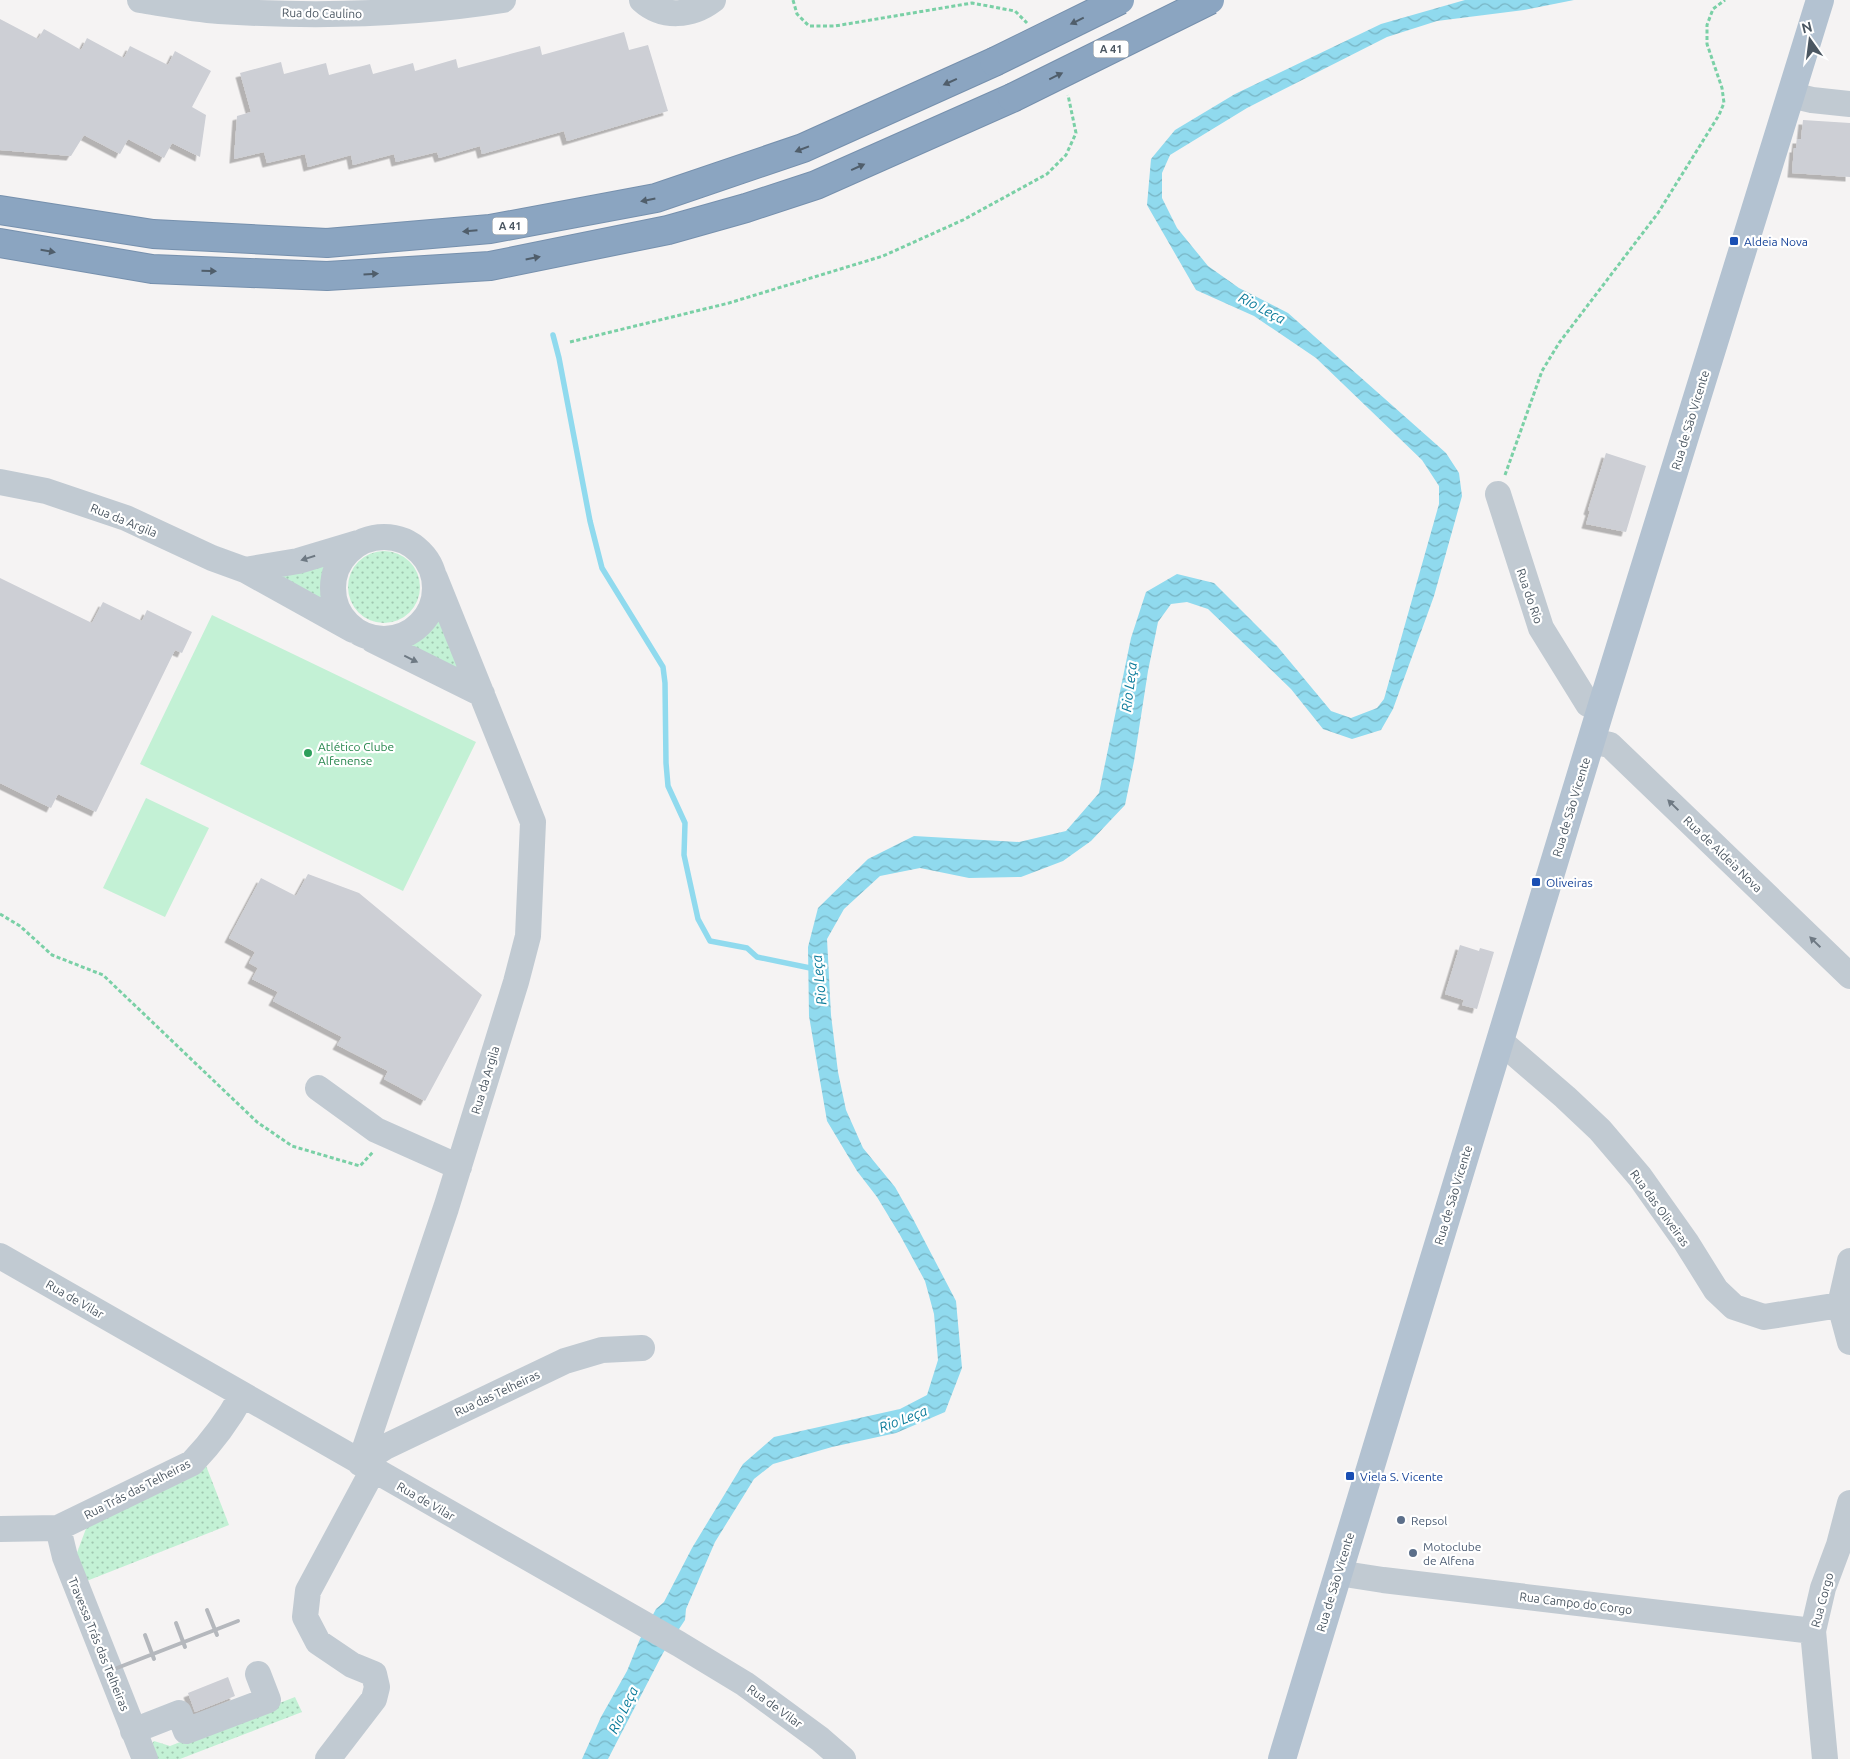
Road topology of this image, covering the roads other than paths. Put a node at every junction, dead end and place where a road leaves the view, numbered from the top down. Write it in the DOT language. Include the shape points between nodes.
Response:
graph roads {
  1 [pos="140,0"];
  2 [pos="503,0"];
  3 [pos="642,0"];
  4 [pos="713,0"];
  5 [pos="1120,0"];
  6 [pos="1210,0"];
  7 [pos="1820,0"];
  8 [pos="295,6"];
  9 [pos="1791,95"];
  10 [pos="1850,104"];
  11 [pos="0,210"];
  12 [pos="0,243"];
  13 [pos="0,482"];
  14 [pos="1498,494"];
  15 [pos="371,539"];
  16 [pos="245,570"];
  17 [pos="435,578"];
  18 [pos="360,633"];
  19 [pos="482,694"];
  20 [pos="1601,708"];
  21 [pos="1592,740"];
  22 [pos="1850,976"];
  23 [pos="1500,1041"];
  24 [pos="318,1088"];
  25 [pos="459,1167"];
  26 [pos="0,1256"];
  27 [pos="1850,1261"];
  28 [pos="1840,1305"];
  29 [pos="1850,1342"];
  30 [pos="642,1348"];
  31 [pos="242,1395"];
  32 [pos="367,1467"];
  33 [pos="1850,1503"];
  34 [pos="58,1528"];
  35 [pos="0,1529"];
  36 [pos="1338,1573"];
  37 [pos="1813,1631"];
  38 [pos="258,1674"];
  39 [pos="134,1730"];
  40 [pos="145,1759"];
  41 [pos="328,1759"];
  42 [pos="844,1759"];
  43 [pos="1282,1759"];
  44 [pos="1825,1759"];
  1 -- 8 [label="street, Rua do Caulino" via="218,11"];
  2 -- 8 [label="street, Rua do Caulino" via="462,7 374,14"];
  3 -- 4 [label="street" via="660,11 675,14 690,12"];
  5 -- 11 [label="highway, A 41, one-way, bridge" via="994,62 803,148 665,195 490,229 327,243 153,234"];
  12 -- 6 [label="highway, A 41, one-way, bridge" via="152,269 327,276 490,266 668,230 816,185 1012,98"];
  7 -- 9 [label="main road, Rua de São Vicente"];
  9 -- 10 [label="street"];
  9 -- 20 [label="main road, Rua de São Vicente"];
  13 -- 16 [label="street, Rua da Argila" via="46,491 126,518"];
  14 -- 20 [label="street, Rua do Rio" via="1541,628 1588,704"];
  15 -- 16 [label="street, Rua da Argila, one-way" via="298,561"];
  15 -- 17 [label="street, Rua da Argila" via="388,537 404,541 429,562"];
  15 -- 18 [label="street, Rua da Argila" via="356,545 344,556 332,587 342,618"];
  16 -- 18 [label="street, Rua da Argila"];
  17 -- 18 [label="street, Rua da Argila" via="432,608 413,631 384,640"];
  17 -- 19 [label="street, Rua da Argila"];
  18 -- 19 [label="street, Rua da Argila, one-way"];
  19 -- 25 [label="street, Rua da Argila" via="533,822 529,926 516,982"];
  20 -- 21 [label="main road, Rua de São Vicente"];
  22 -- 21 [label="street, Rua de Aldeia Nova, one-way" via="1610,745"];
  21 -- 23 [label="main road, Rua de São Vicente"];
  23 -- 28 [label="street, Rua das Oliveiras" via="1600,1130 1640,1178 1716,1290 1734,1307 1764,1317"];
  23 -- 36 [label="main road, Rua de São Vicente"];
  24 -- 25 [label="street" via="376,1130"];
  25 -- 32 [label="street, Rua da Argila"];
  26 -- 31 [label="street, Rua de Vilar"];
  27 -- 28 [label="street"];
  28 -- 29 [label="street"];
  30 -- 32 [label="street, Rua das Telheiras" via="602,1350 565,1361 385,1446"];
  31 -- 32 [label="street, Rua de Vilar"];
  31 -- 34 [label="street, Rua Trás das Telheiras" via="192,1463"];
  32 -- 41 [label="street, Rua da Argila" via="308,1591 305,1617 318,1642 352,1665 374,1674 377,1687 374,1699"];
  32 -- 42 [label="street, Rua de Vilar" via="745,1684"];
  33 -- 37 [label="street, Rua Corgo"];
  34 -- 35 [label="street, Rua Trás das Telheiras"];
  34 -- 39 [label="street, Travessa Trás das Telheiras" via="65,1557"];
  36 -- 37 [label="street, Rua Campo do Corgo"];
  36 -- 43 [label="main road, Rua de São Vicente"];
  37 -- 44 [label="street, Rua Corgo"];
  38 -- 39 [label="street" via="268,1700 186,1731 179,1713"];
  39 -- 40 [label="street, Travessa Trás das Telheiras"];
}
